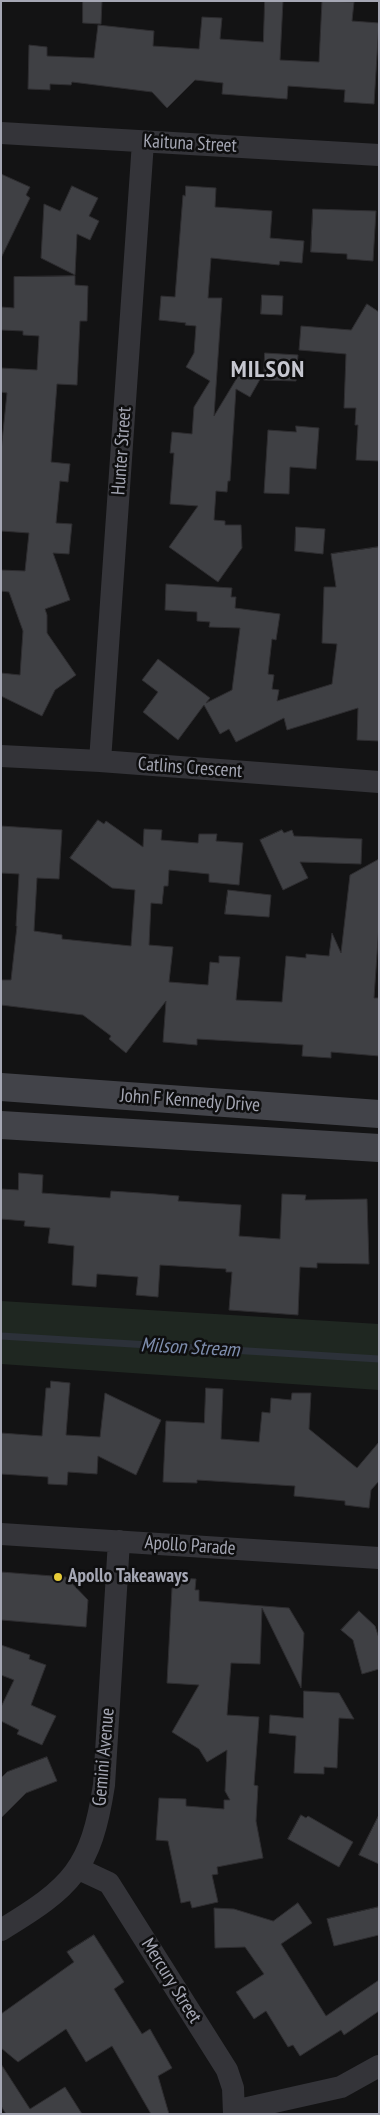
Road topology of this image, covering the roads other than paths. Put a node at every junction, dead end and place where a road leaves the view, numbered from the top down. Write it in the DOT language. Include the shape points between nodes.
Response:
graph roads {
  1 [pos="1,132"];
  2 [pos="143,142"];
  3 [pos="379,155"];
  4 [pos="1,756"];
  5 [pos="100,761"];
  6 [pos="379,782"];
  7 [pos="1,1087"];
  8 [pos="244,1104"];
  9 [pos="379,1114"];
  10 [pos="1,1125"];
  11 [pos="239,1140"];
  12 [pos="379,1148"];
  13 [pos="1,1534"];
  14 [pos="120,1541"];
  15 [pos="379,1558"];
  16 [pos="79,1869"];
  17 [pos="1,1930"];
  18 [pos="379,2066"];
  19 [pos="234,2112"];
  1 -- 2 [label="street, Kaituna Street"];
  2 -- 3 [label="street, Kaituna Street"];
  2 -- 5 [label="street, Hunter Street"];
  4 -- 5 [label="street, Catlins Crescent"];
  5 -- 6 [label="street, Catlins Crescent"];
  7 -- 8 [label="main road, John F Kennedy Drive"];
  8 -- 9 [label="main road, John F Kennedy Drive"];
  8 -- 11 [label="main road"];
  10 -- 11 [label="main road, John F Kennedy Drive"];
  11 -- 12 [label="main road, John F Kennedy Drive"];
  13 -- 14 [label="street, Apollo Parade"];
  14 -- 15 [label="street, Apollo Parade"];
  14 -- 16 [label="street, Gemini Avenue" via="104,1785 99,1818"];
  16 -- 17 [label="street, Gemini Avenue" via="59,1891"];
  16 -- 19 [label="street, Mercury Street" via="109,1884 228,2070"];
  18 -- 19 [label="street" via="341,2088"];
}
